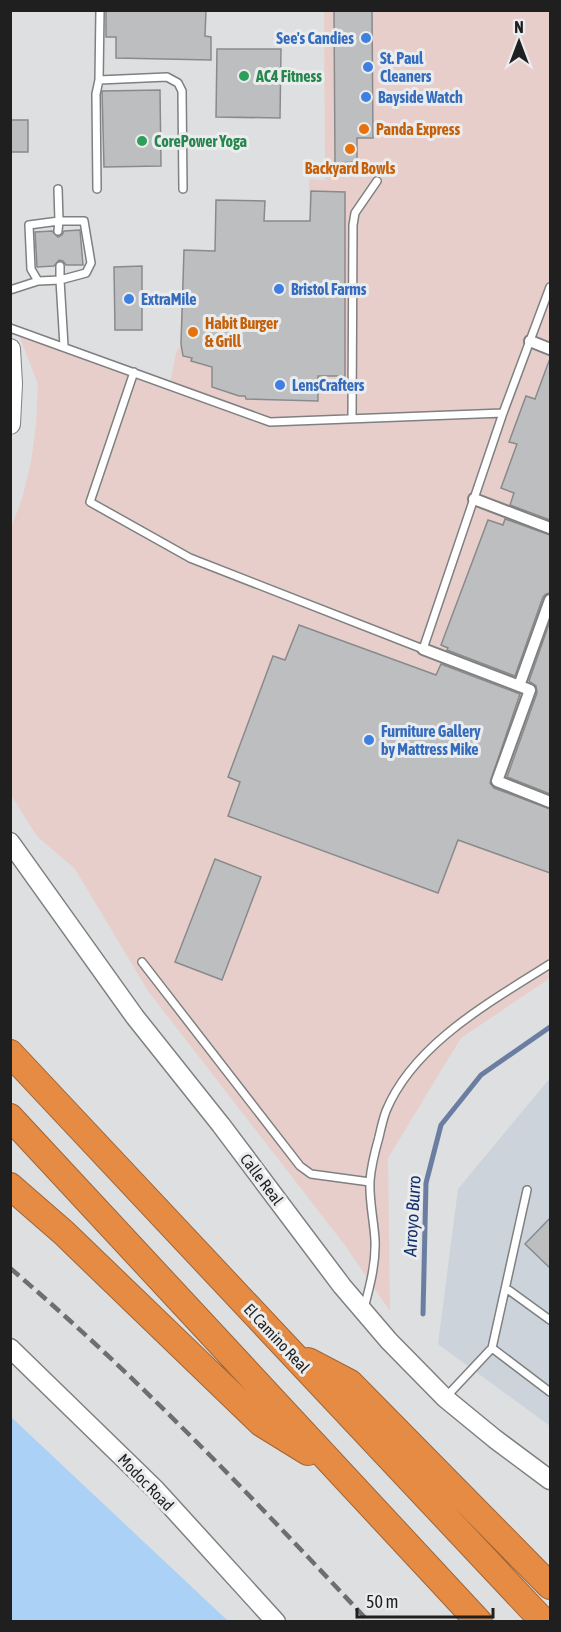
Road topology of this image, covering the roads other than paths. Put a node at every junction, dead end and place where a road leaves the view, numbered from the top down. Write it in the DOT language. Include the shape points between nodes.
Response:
graph roads {
  1 [pos="100,10"];
  2 [pos="99,80"];
  3 [pos="377,181"];
  4 [pos="58,189"];
  5 [pos="98,189"];
  6 [pos="183,189"];
  7 [pos="59,220"];
  8 [pos="58,231"];
  9 [pos="60,266"];
  10 [pos="60,280"];
  11 [pos="38,281"];
  12 [pos="550,287"];
  13 [pos="10,291"];
  14 [pos="10,328"];
  15 [pos="530,341"];
  16 [pos="64,346"];
  17 [pos="10,349"];
  18 [pos="550,349"];
  19 [pos="134,372"];
  20 [pos="503,413"];
  21 [pos="352,419"];
  22 [pos="10,424"];
  23 [pos="474,498"];
  24 [pos="550,528"];
  25 [pos="550,600"];
  26 [pos="423,649"];
  27 [pos="519,686"];
  28 [pos="550,802"];
  29 [pos="10,842"];
  30 [pos="142,962"];
  31 [pos="550,964"];
  32 [pos="10,1053"];
  33 [pos="10,1117"];
  34 [pos="370,1182"];
  35 [pos="10,1186"];
  36 [pos="527,1190"];
  37 [pos="506,1287"];
  38 [pos="363,1311"];
  39 [pos="550,1320"];
  40 [pos="10,1348"];
  41 [pos="492,1348"];
  42 [pos="289,1351"];
  43 [pos="549,1389"];
  44 [pos="445,1398"];
  45 [pos="334,1468"];
  46 [pos="550,1480"];
  47 [pos="550,1586"];
  48 [pos="276,1622"];
  49 [pos="479,1622"];
  50 [pos="544,1622"];
  1 -- 2 [label="lane"];
  2 -- 5 [label="lane"];
  2 -- 6 [label="lane" via="167,77 178,83 182,91"];
  3 -- 21 [label="lane" via="355,213 353,225"];
  4 -- 7 [label="lane"];
  7 -- 8 [label="lane"];
  7 -- 10 [label="lane" via="84,222 92,263 86,273"];
  7 -- 11 [label="lane" via="29,225 31,269"];
  9 -- 10 [label="lane"];
  10 -- 11 [label="lane"];
  10 -- 16 [label="lane"];
  11 -- 13 [label="lane"];
  12 -- 15 [label="lane"];
  14 -- 16 [label="lane"];
  15 -- 18 [label="street"];
  15 -- 20 [label="lane"];
  16 -- 19 [label="lane"];
  17 -- 22 [label="main road"];
  19 -- 21 [label="lane" via="270,422"];
  19 -- 26 [label="lane" via="90,502 190,558"];
  20 -- 21 [label="lane"];
  20 -- 23 [label="lane"];
  23 -- 24 [label="street"];
  23 -- 26 [label="lane"];
  25 -- 27 [label="street"];
  26 -- 27 [label="street"];
  27 -- 28 [label="street" via="530,690 497,781"];
  29 -- 38 [label="street, Calle Real" via="135,1017"];
  30 -- 34 [label="lane" via="300,1166 311,1174"];
  31 -- 34 [label="lane" via="444,1036 418,1062 386,1111"];
  32 -- 42 [label="highway, El Camino Real"];
  33 -- 45 [label="highway"];
  34 -- 38 [label="lane" via="375,1243"];
  35 -- 45 [label="highway" via="261,1423"];
  36 -- 37 [label="lane"];
  37 -- 39 [label="lane"];
  37 -- 41 [label="lane"];
  38 -- 44 [label="street, Calle Real"];
  40 -- 48 [label="street, Modoc Road" via="156,1490"];
  41 -- 43 [label="lane"];
  41 -- 44 [label="lane"];
  42 -- 47 [label="highway" via="350,1383"];
  42 -- 50 [label="highway, El Camino Real"];
  44 -- 46 [label="street, Calle Real"];
  45 -- 49 [label="highway"];
}
